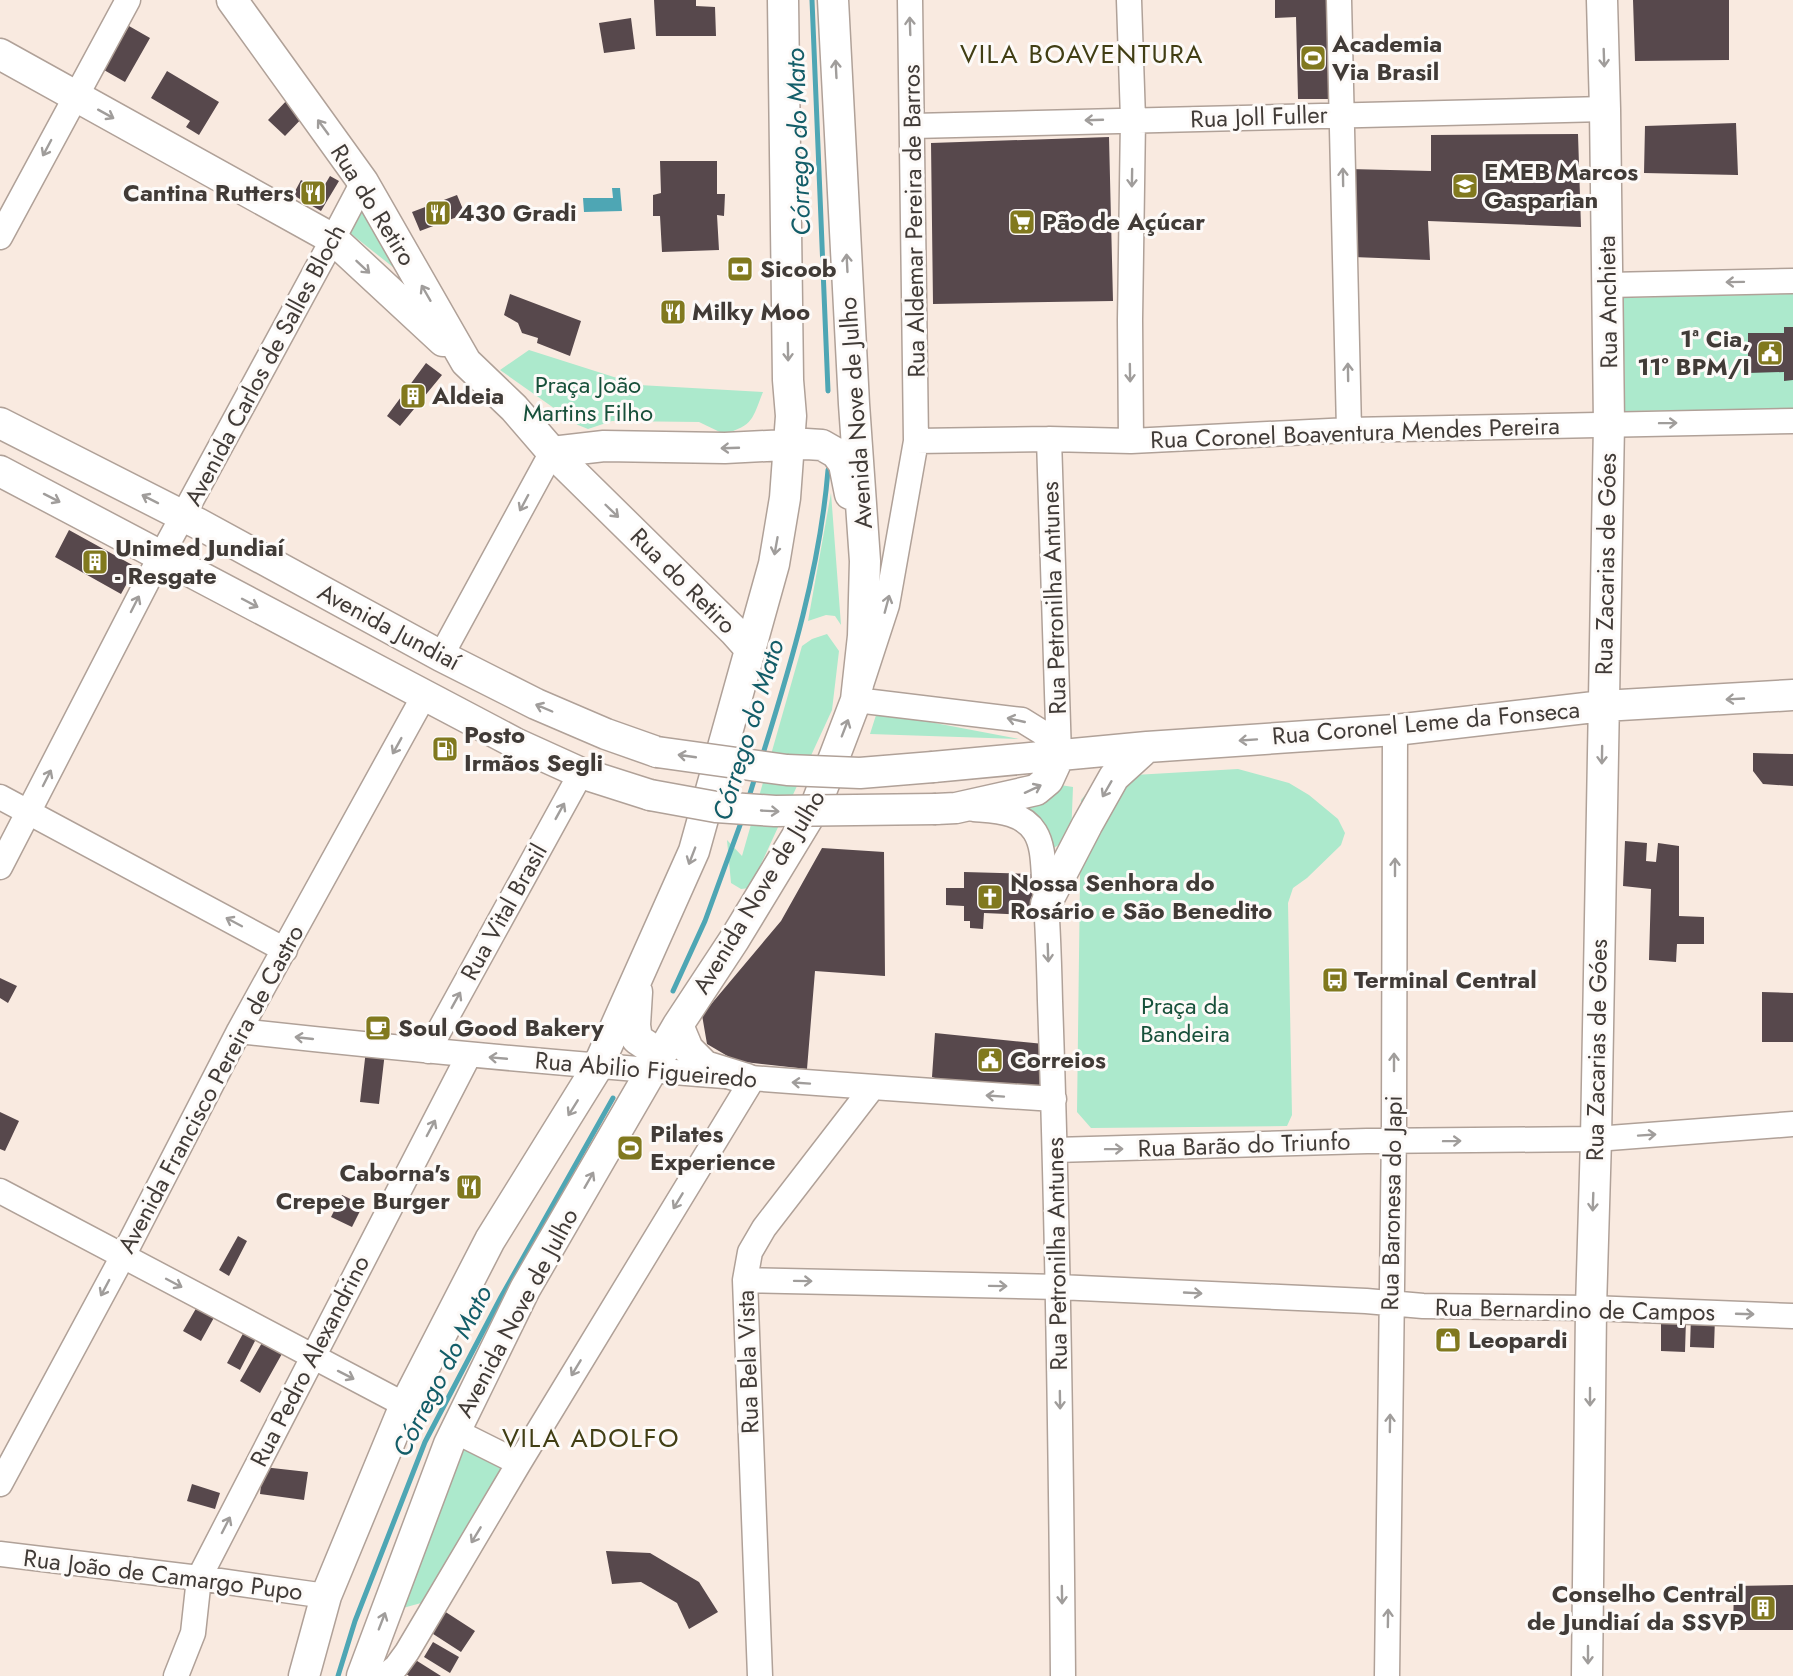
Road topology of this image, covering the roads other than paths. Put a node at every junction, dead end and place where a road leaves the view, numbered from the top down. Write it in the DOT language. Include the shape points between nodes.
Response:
graph roads {
  1 [pos="128,0"];
  2 [pos="232,0"];
  3 [pos="783,0"];
  4 [pos="833,0"];
  5 [pos="910,0"];
  6 [pos="1130,0"];
  7 [pos="1339,0"];
  8 [pos="1602,0"];
  9 [pos="0,54"];
  10 [pos="75,97"];
  11 [pos="1605,109"];
  12 [pos="1342,114"];
  13 [pos="1133,119"];
  14 [pos="913,126"];
  15 [pos="363,182"];
  16 [pos="0,237"];
  17 [pos="333,239"];
  18 [pos="1793,280"];
  19 [pos="1608,285"];
  20 [pos="465,362"];
  21 [pos="514,408"];
  22 [pos="1793,421"];
  23 [pos="0,423"];
  24 [pos="1609,424"];
  25 [pos="1349,430"];
  26 [pos="1049,439"];
  27 [pos="916,441"];
  28 [pos="1131,441"];
  29 [pos="789,445"];
  30 [pos="609,446"];
  31 [pos="552,452"];
  32 [pos="0,471"];
  33 [pos="588,487"];
  34 [pos="183,516"];
  35 [pos="161,555"];
  36 [pos="866,561"];
  37 [pos="751,650"];
  38 [pos="441,656"];
  39 [pos="425,694"];
  40 [pos="1793,695"];
  41 [pos="856,700"];
  42 [pos="1603,706"];
  43 [pos="1395,730"];
  44 [pos="1147,747"];
  45 [pos="1059,756"];
  46 [pos="581,773"];
  47 [pos="0,797"];
  48 [pos="946,808"];
  49 [pos="29,812"];
  50 [pos="0,867"];
  51 [pos="1046,904"];
  52 [pos="285,950"];
  53 [pos="638,980"];
  54 [pos="239,1031"];
  55 [pos="665,1049"];
  56 [pos="428,1051"];
  57 [pos="469,1055"];
  58 [pos="598,1066"];
  59 [pos="749,1080"];
  60 [pos="872,1088"];
  61 [pos="1054,1099"];
  62 [pos="1793,1124"];
  63 [pos="1596,1139"];
  64 [pos="1393,1142"];
  65 [pos="1055,1150"];
  66 [pos="0,1191"];
  67 [pos="123,1256"];
  68 [pos="745,1280"];
  69 [pos="1058,1287"];
  70 [pos="1391,1304"];
  71 [pos="1591,1308"];
  72 [pos="1793,1316"];
  73 [pos="312,1356"];
  74 [pos="405,1405"];
  75 [pos="455,1431"];
  76 [pos="519,1463"];
  77 [pos="0,1484"];
  78 [pos="0,1554"];
  79 [pos="199,1578"];
  80 [pos="326,1596"];
  81 [pos="176,1676"];
  82 [pos="304,1676"];
  83 [pos="362,1676"];
  84 [pos="385,1676"];
  85 [pos="760,1676"];
  86 [pos="1063,1676"];
  87 [pos="1387,1676"];
  88 [pos="1587,1676"];
  1 -- 10 [label="street"];
  15 -- 2 [label="main road, Rua do Retiro, one-way"];
  3 -- 29 [label="main road, one-way"];
  36 -- 4 [label="main road, Avenida Nove de Julho, one-way"];
  14 -- 5 [label="street, Rua Aldemar Pereira de Barros, one-way"];
  6 -- 13 [label="street"];
  7 -- 12 [label="street"];
  8 -- 11 [label="main road, Rua Anchieta, one-way"];
  9 -- 10 [label="main road"];
  10 -- 16 [label="street, one-way"];
  10 -- 17 [label="main road, one-way"];
  11 -- 12 [label="street, Rua Joll Fuller"];
  11 -- 19 [label="main road, Rua Anchieta"];
  12 -- 13 [label="street, Rua Joll Fuller"];
  25 -- 12 [label="street, one-way"];
  13 -- 14 [label="street, Rua Joll Fuller, one-way"];
  13 -- 28 [label="street, one-way"];
  14 -- 27 [label="street, Rua Aldemar Pereira de Barros"];
  15 -- 17 [label="street, Avenida Carlos de Salles Bloch"];
  20 -- 15 [label="main road, Rua do Retiro, one-way"];
  17 -- 20 [label="main road, one-way"];
  17 -- 34 [label="street, Avenida Carlos de Salles Bloch"];
  18 -- 19 [label="street, one-way"];
  19 -- 24 [label="main road, Rua Anchieta"];
  20 -- 21 [label="main road, Rua do Retiro"];
  21 -- 30 [label="main road, Rua do Retiro"];
  21 -- 31 [label="main road, Rua do Retiro"];
  24 -- 22 [label="street, Rua Coronel Boaventura Mendes Pereira, one-way"];
  34 -- 23 [label="main road, Avenida Jundiaí, one-way"];
  24 -- 25 [label="street, Rua Coronel Boaventura Mendes Pereira"];
  24 -- 42 [label="main road, Rua Zacarias de Góes"];
  25 -- 28 [label="street, Rua Coronel Boaventura Mendes Pereira"];
  26 -- 27 [label="street, Rua Coronel Boaventura Mendes Pereira"];
  26 -- 28 [label="street, Rua Coronel Boaventura Mendes Pereira"];
  26 -- 45 [label="street, Rua Petronilha Antunes"];
  41 -- 27 [label="street, Rua Aldemar Pereira de Barros, one-way" via="887,605"];
  29 -- 30 [label="main road, one-way"];
  29 -- 36 [label="main road" via="822,446 836,453 843,464"];
  29 -- 37 [label="main road, one-way" via="774,564"];
  30 -- 31 [label="main road"];
  30 -- 33 [label="main road"];
  31 -- 33 [label="main road, Rua do Retiro"];
  31 -- 38 [label="street, one-way"];
  32 -- 35 [label="main road, Avenida Jundiaí, one-way"];
  33 -- 37 [label="main road, Rua do Retiro, one-way"];
  34 -- 35 [label="street, Avenida Carlos de Salles Bloch"];
  34 -- 38 [label="main road, Avenida Jundiaí"];
  35 -- 39 [label="main road, Avenida Jundiaí, one-way"];
  49 -- 35 [label="street, Avenida Carlos de Salles Bloch, one-way"];
  36 -- 41 [label="main road, Avenida Nove de Julho"];
  37 -- 53 [label="main road, one-way" via="694,851"];
  45 -- 38 [label="main road, Avenida Jundiaí, one-way, bridge" via="861,773 787,770 657,752 536,704"];
  39 -- 46 [label="main road, Avenida Jundiaí" via="517,744"];
  39 -- 52 [label="street, Avenida Francisco Pereira de Castro, one-way"];
  40 -- 42 [label="main road, Rua Coronel Leme da Fonseca, one-way"];
  45 -- 41 [label="street, one-way" via="1043,733 1022,720"];
  55 -- 41 [label="main road, Avenida Nove de Julho, one-way" via="816,805"];
  42 -- 43 [label="main road, Rua Coronel Leme da Fonseca"];
  42 -- 63 [label="main road, Rua Zacarias de Góes, one-way"];
  43 -- 44 [label="main road, Rua Coronel Leme da Fonseca, one-way"];
  64 -- 43 [label="street, Rua Baronesa do Japi, one-way"];
  44 -- 45 [label="main road, Rua Coronel Leme da Fonseca"];
  44 -- 51 [label="main road, one-way" via="1114,777"];
  48 -- 45 [label="main road, Avenida Jundiaí, one-way" via="1036,790 1048,780"];
  46 -- 48 [label="main road, Avenida Jundiaí, one-way, bridge" via="650,795 716,807 775,811"];
  56 -- 46 [label="street, Rua Vital Brasil, one-way"];
  47 -- 49 [label="street"];
  48 -- 51 [label="street, Rua Petronilha Antunes" via="1011,814 1028,823 1041,847"];
  49 -- 50 [label="street, Avenida Carlos de Salles Bloch"];
  52 -- 49 [label="street, one-way"];
  51 -- 61 [label="street, Rua Petronilha Antunes, one-way"];
  52 -- 54 [label="street, Avenida Francisco Pereira de Castro"];
  53 -- 55 [label="main road" via="637,1040 652,1049"];
  53 -- 58 [label="main road"];
  56 -- 54 [label="street, Rua Abilio Figueiredo, one-way"];
  54 -- 67 [label="street, Avenida Francisco Pereira de Castro"];
  55 -- 58 [label="street, Rua Abilio Figueiredo"];
  55 -- 59 [label="street, Rua Abilio Figueiredo"];
  55 -- 59 [label="main road" via="688,1049 705,1066"];
  75 -- 55 [label="main road, Avenida Nove de Julho, one-way" via="525,1289"];
  56 -- 57 [label="street, Rua Abilio Figueiredo"];
  58 -- 57 [label="street, Rua Abilio Figueiredo, one-way"];
  73 -- 57 [label="street, Rua Pedro Alexandrino, one-way"];
  58 -- 74 [label="main road, one-way" via="490,1240"];
  60 -- 59 [label="street, Rua Abilio Figueiredo, one-way"];
  59 -- 76 [label="street, one-way"];
  61 -- 60 [label="street, Rua Abilio Figueiredo, one-way"];
  60 -- 68 [label="street, Rua Bela Vista" via="764,1228 750,1252"];
  61 -- 65 [label="street, Rua Petronilha Antunes"];
  63 -- 62 [label="street, Rua Barão do Triunfo, one-way"];
  64 -- 63 [label="street, Rua Barão do Triunfo, one-way"];
  63 -- 71 [label="main road, Rua Zacarias de Góes, one-way"];
  65 -- 64 [label="street, Rua Barão do Triunfo, one-way"];
  64 -- 70 [label="street, Rua Baronesa do Japi"];
  65 -- 69 [label="street, Rua Petronilha Antunes"];
  66 -- 67 [label="street"];
  67 -- 73 [label="street, one-way"];
  67 -- 77 [label="street, Avenida Francisco Pereira de Castro, one-way"];
  68 -- 69 [label="street, Rua Bernardino de Campos, one-way"];
  68 -- 85 [label="street, Rua Bela Vista"];
  69 -- 70 [label="street, Rua Bernardino de Campos, one-way"];
  69 -- 86 [label="street, Rua Petronilha Antunes, one-way"];
  70 -- 71 [label="street, Rua Bernardino de Campos"];
  87 -- 70 [label="street, Rua Baronesa do Japi, one-way"];
  71 -- 72 [label="street, Rua Bernardino de Campos, one-way"];
  71 -- 88 [label="main road, Rua Zacarias de Góes, one-way"];
  73 -- 74 [label="street, one-way"];
  79 -- 73 [label="street, Rua Pedro Alexandrino, one-way"];
  74 -- 80 [label="main road"];
  75 -- 76 [label="street"];
  83 -- 75 [label="main road, Avenida Nove de Julho, one-way"];
  76 -- 84 [label="street, one-way" via="408,1652"];
  78 -- 79 [label="street, Rua João de Camargo Pupo"];
  79 -- 80 [label="street, Rua João de Camargo Pupo"];
  79 -- 81 [label="street, Rua Pedro Alexandrino" via="193,1634"];
  80 -- 82 [label="main road"];
}
